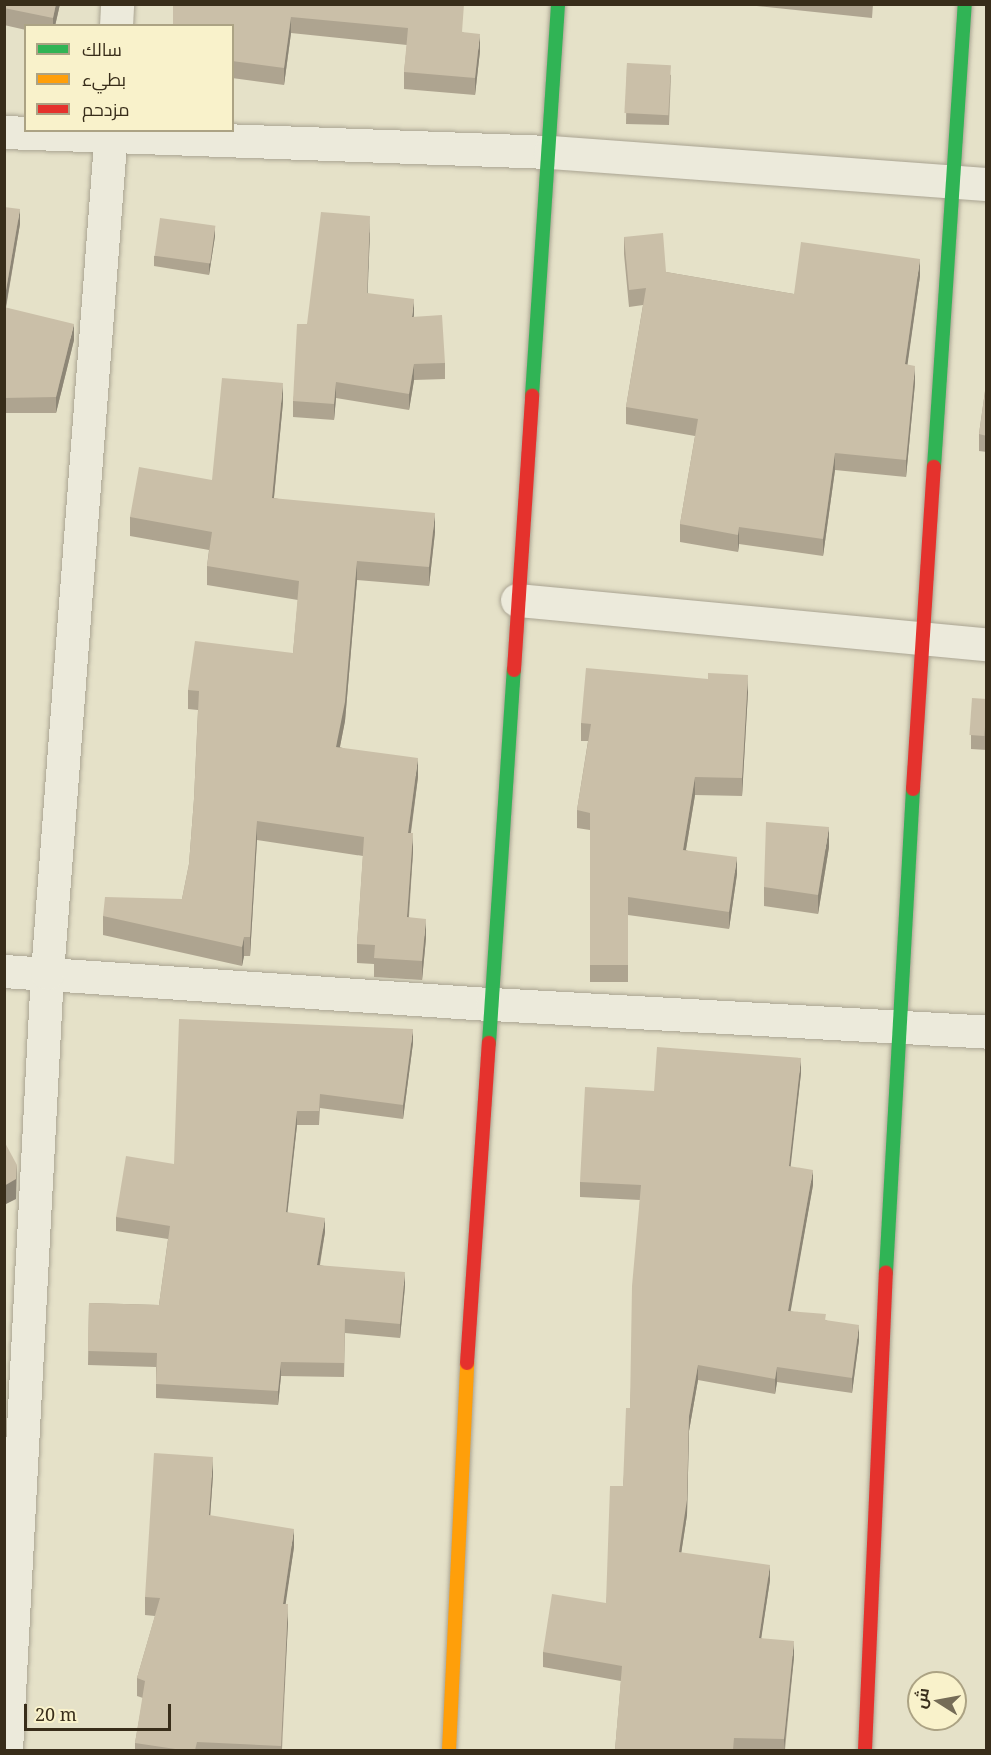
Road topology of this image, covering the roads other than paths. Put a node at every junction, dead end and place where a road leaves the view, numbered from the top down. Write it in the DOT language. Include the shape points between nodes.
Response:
graph roads {
  1 [pos="117,4"];
  2 [pos="558,4"];
  3 [pos="965,4"];
  4 [pos="116,24"];
  5 [pos="4,132"];
  6 [pos="111,134"];
  7 [pos="550,152"];
  8 [pos="971,182"];
  9 [pos="517,600"];
  10 [pos="925,639"];
  11 [pos="987,644"];
  12 [pos="4,970"];
  13 [pos="47,973"];
  14 [pos="492,1004"];
  15 [pos="897,1028"];
  16 [pos="987,1032"];
  17 [pos="6,1750"];
  18 [pos="448,1750"];
  19 [pos="865,1750"];
  1 -- 4 [label="street"];
  2 -- 7 [label="street"];
  3 -- 8 [label="street"];
  5 -- 6 [label="street"];
  6 -- 7 [label="street"];
  6 -- 13 [label="street"];
  7 -- 8 [label="street"];
  7 -- 9 [label="street"];
  8 -- 10 [label="street"];
  9 -- 10 [label="street"];
  9 -- 14 [label="street"];
  10 -- 11 [label="street"];
  10 -- 15 [label="street"];
  12 -- 13 [label="street"];
  13 -- 14 [label="street"];
  13 -- 17 [label="street"];
  14 -- 15 [label="street"];
  14 -- 18 [label="street" via="463,1429"];
  15 -- 16 [label="street"];
  15 -- 19 [label="street"];
}
